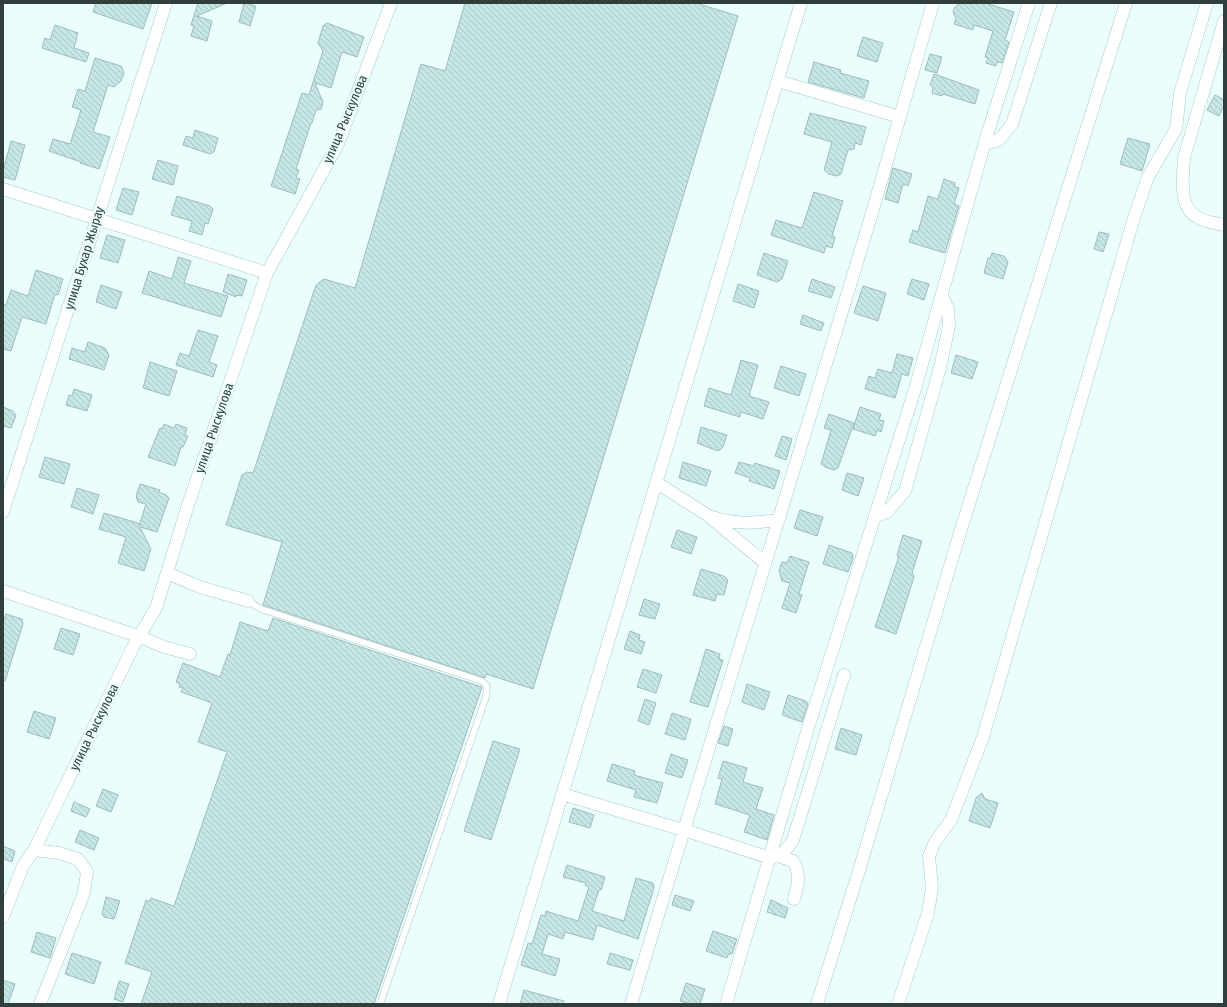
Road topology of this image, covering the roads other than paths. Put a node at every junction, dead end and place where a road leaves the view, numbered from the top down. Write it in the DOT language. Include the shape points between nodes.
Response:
graph roads {
  1 [pos="166,3"];
  2 [pos="391,3"];
  3 [pos="801,3"];
  4 [pos="934,3"];
  5 [pos="1029,3"];
  6 [pos="1051,3"];
  7 [pos="1126,3"];
  8 [pos="1207,3"];
  9 [pos="1224,21"];
  10 [pos="778,81"];
  11 [pos="900,118"];
  12 [pos="985,144"];
  13 [pos="3,190"];
  14 [pos="96,218"];
  15 [pos="1224,226"];
  16 [pos="267,273"];
  17 [pos="942,296"];
  18 [pos="657,483"];
  19 [pos="3,512"];
  20 [pos="706,514"];
  21 [pos="876,517"];
  22 [pos="778,520"];
  23 [pos="765,563"];
  24 [pos="167,573"];
  25 [pos="3,591"];
  26 [pos="248,601"];
  27 [pos="141,637"];
  28 [pos="190,654"];
  29 [pos="844,675"];
  30 [pos="562,794"];
  31 [pos="684,830"];
  32 [pos="34,850"];
  33 [pos="774,857"];
  34 [pos="794,899"];
  35 [pos="3,917"];
  36 [pos="40,1004"];
  37 [pos="380,1004"];
  38 [pos="499,1004"];
  39 [pos="631,1004"];
  40 [pos="726,1004"];
  41 [pos="817,1004"];
  42 [pos="898,1004"];
  1 -- 14 [label="street, улица Бухар Жырау"];
  2 -- 16 [label="street, улица Рыскулова" via="338,144"];
  3 -- 10 [label="street"];
  4 -- 11 [label="street"];
  5 -- 12 [label="street"];
  6 -- 12 [label="street" via="1012,124 998,140"];
  7 -- 41 [label="street" via="958,536"];
  8 -- 42 [label="street" via="1180,92 1176,129 1148,177 1134,221 983,737 951,820 935,842 929,856 932,888 928,913"];
  9 -- 15 [label="street" via="1184,158 1183,181 1184,199 1190,213"];
  10 -- 11 [label="street"];
  10 -- 18 [label="street"];
  11 -- 22 [label="street"];
  12 -- 17 [label="street"];
  13 -- 14 [label="street"];
  14 -- 16 [label="street"];
  14 -- 19 [label="street, улица Бухар Жырау"];
  16 -- 24 [label="street, улица Рыскулова"];
  17 -- 21 [label="street"];
  17 -- 21 [label="street" via="948,309 949,326 940,368 905,492 887,512"];
  18 -- 20 [label="street"];
  18 -- 30 [label="street"];
  20 -- 22 [label="street" via="723,521 746,524"];
  20 -- 23 [label="street"];
  21 -- 33 [label="street" via="809,725"];
  22 -- 23 [label="street"];
  23 -- 31 [label="street"];
  24 -- 26 [label="street" via="200,587"];
  24 -- 27 [label="street, улица Рыскулова" via="156,608"];
  25 -- 27 [label="street"];
  26 -- 37 [label="lane" via="261,609 482,681 487,686 486,697"];
  27 -- 28 [label="street"];
  27 -- 32 [label="street, улица Рыскулова" via="133,647"];
  29 -- 33 [label="street" via="793,840 787,850"];
  30 -- 31 [label="street"];
  30 -- 38 [label="street"];
  31 -- 33 [label="street"];
  31 -- 39 [label="street"];
  32 -- 35 [label="street, улица Рыскулова" via="23,866"];
  32 -- 36 [label="street" via="59,853 78,860 87,872 84,893"];
  33 -- 34 [label="street" via="793,861 798,869"];
  33 -- 40 [label="street"];
}
